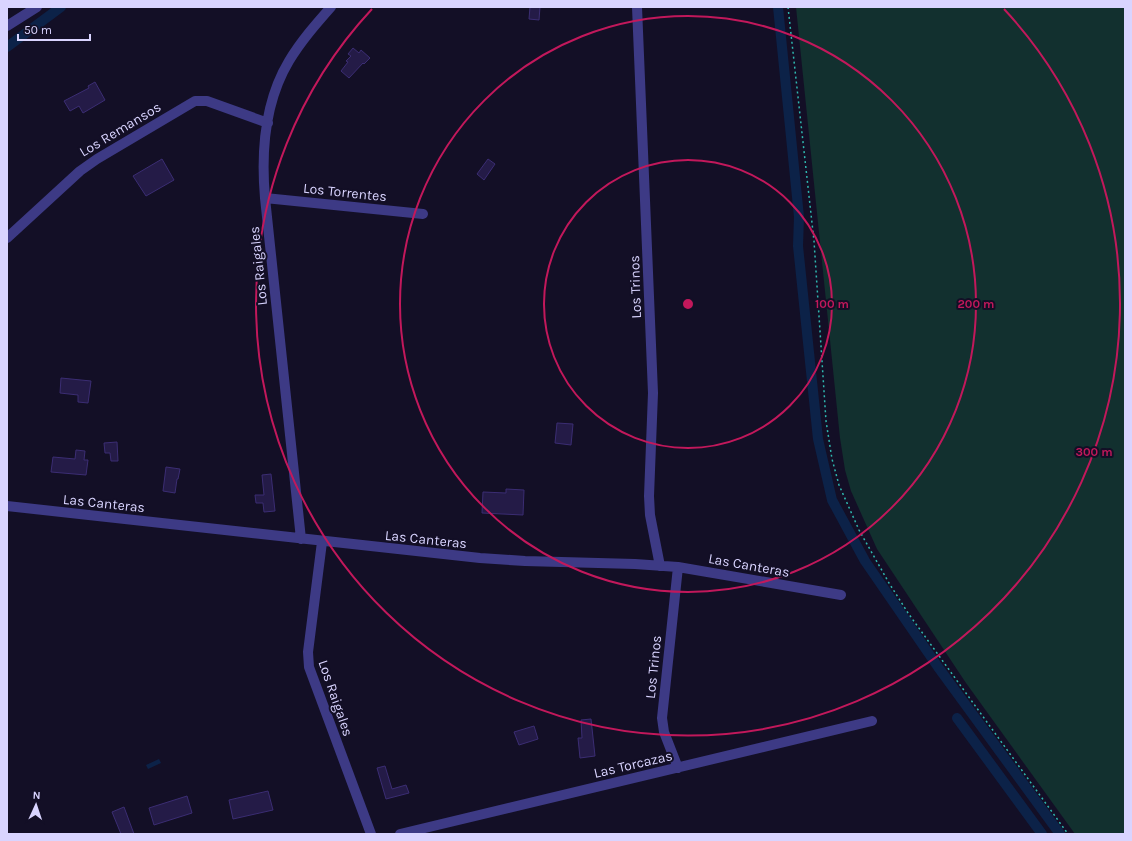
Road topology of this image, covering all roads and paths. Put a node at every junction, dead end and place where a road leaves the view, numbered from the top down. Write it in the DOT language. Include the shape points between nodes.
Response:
graph roads {
  1 [pos="37,7"];
  2 [pos="331,7"];
  3 [pos="637,7"];
  4 [pos="788,7"];
  5 [pos="7,26"];
  6 [pos="268,123"];
  7 [pos="265,198"];
  8 [pos="423,214"];
  9 [pos="7,238"];
  10 [pos="7,506"];
  11 [pos="301,539"];
  12 [pos="322,542"];
  13 [pos="660,566"];
  14 [pos="678,567"];
  15 [pos="841,595"];
  16 [pos="872,721"];
  17 [pos="678,768"];
  18 [pos="371,834"];
  19 [pos="400,834"];
  20 [pos="1068,834"];
  1 -- 5 [label="street"];
  2 -- 6 [label="street, Los Raigales" via="290,60 275,92"];
  3 -- 13 [label="street, Los Trinos" via="654,393 649,496"];
  4 -- 20 [label="path" via="814,241 826,421 839,485 858,530 908,613"];
  6 -- 7 [label="street, Los Raigales" via="263,164"];
  6 -- 9 [label="street, Los Remansos" via="207,101 195,101 80,171"];
  7 -- 8 [label="street, Los Torrentes"];
  7 -- 11 [label="street, Los Raigales"];
  10 -- 11 [label="street, Las Canteras"];
  11 -- 12 [label="street, Las Canteras"];
  12 -- 13 [label="street, Las Canteras" via="494,560"];
  12 -- 18 [label="street, Los Raigales" via="308,652 309,667"];
  13 -- 14 [label="street, Las Canteras"];
  14 -- 15 [label="street, Las Canteras"];
  14 -- 17 [label="street, Los Trinos" via="662,718 664,732"];
  16 -- 17 [label="street, Las Torcazas"];
  17 -- 19 [label="street, Las Torcazas"];
}
